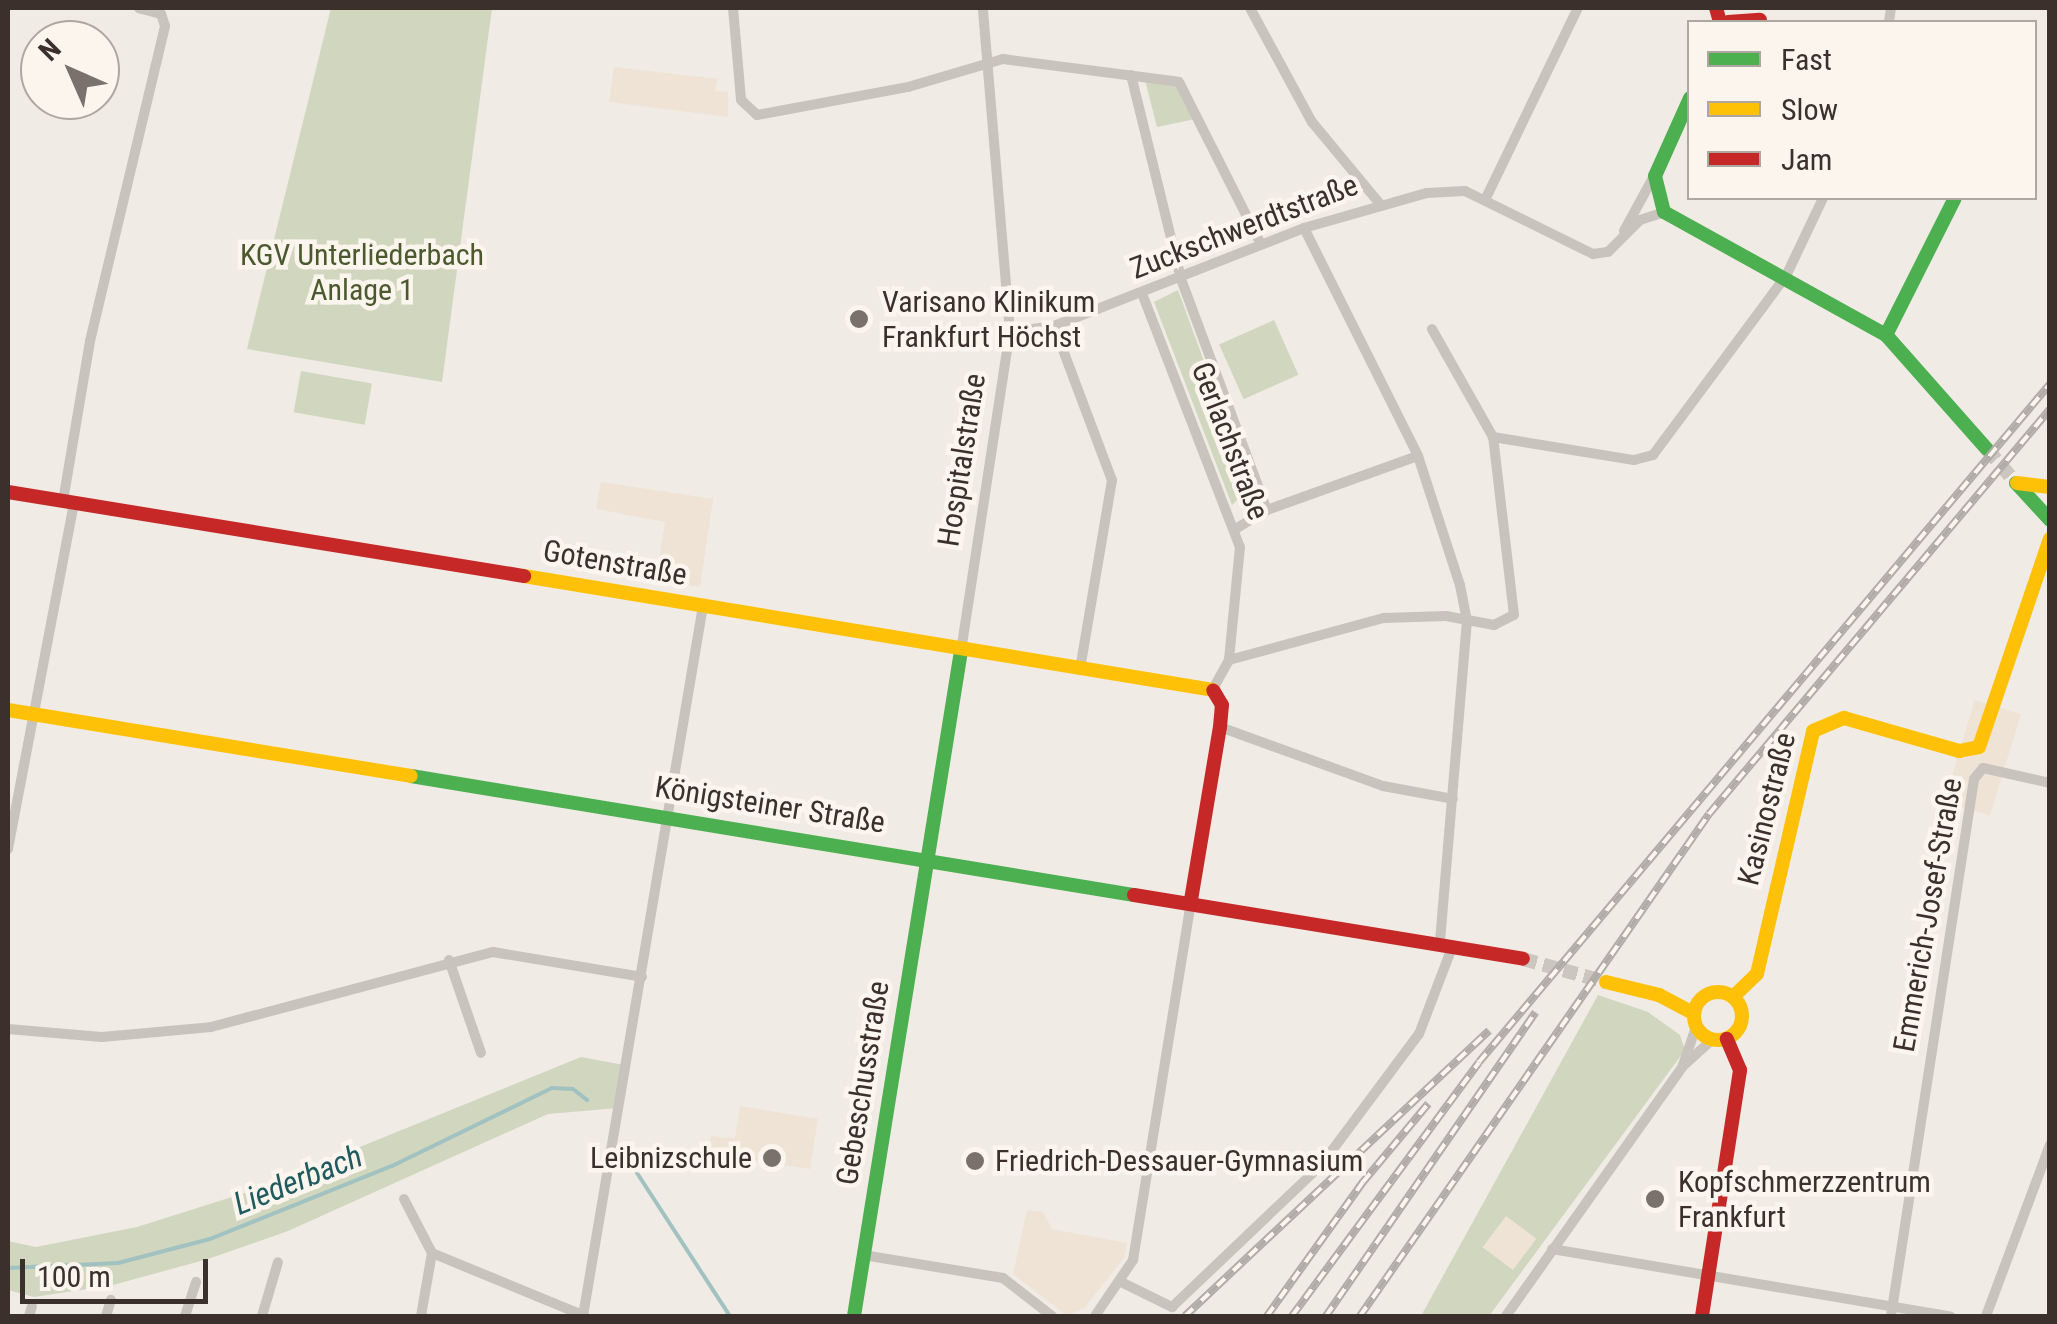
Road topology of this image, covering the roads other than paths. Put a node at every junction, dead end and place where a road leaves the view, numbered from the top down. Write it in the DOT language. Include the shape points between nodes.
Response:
graph roads {
  1 [pos="140,8"];
  2 [pos="733,8"];
  3 [pos="983,8"];
  4 [pos="1250,8"];
  5 [pos="1578,8"];
  6 [pos="1736,8"];
  7 [pos="1760,20"];
  8 [pos="986,62"];
  9 [pos="1131,75"];
  10 [pos="1687,104"];
  11 [pos="1654,176"];
  12 [pos="1486,200"];
  13 [pos="1822,200"];
  14 [pos="1954,200"];
  15 [pos="1380,204"];
  16 [pos="1664,212"];
  17 [pos="1304,228"];
  18 [pos="1621,236"];
  19 [pos="1261,244"];
  20 [pos="1786,276"];
  21 [pos="1181,279"];
  22 [pos="1143,296"];
  23 [pos="1054,326"];
  24 [pos="1432,328"];
  25 [pos="1010,332"];
  26 [pos="1886,334"];
  27 [pos="1493,438"];
  28 [pos="1987,449"];
  29 [pos="1418,456"];
  30 [pos="2050,487"];
  31 [pos="8,492"];
  32 [pos="68,502"];
  33 [pos="1267,510"];
  34 [pos="2050,520"];
  35 [pos="1237,528"];
  36 [pos="2050,538"];
  37 [pos="703,606"];
  38 [pos="1466,620"];
  39 [pos="960,650"];
  40 [pos="1229,660"];
  41 [pos="1080,670"];
  42 [pos="1213,689"];
  43 [pos="8,710"];
  44 [pos="38,714"];
  45 [pos="1220,727"];
  46 [pos="1974,750"];
  47 [pos="1983,768"];
  48 [pos="2050,783"];
  49 [pos="1453,799"];
  50 [pos="672,817"];
  51 [pos="8,850"];
  52 [pos="926,858"];
  53 [pos="1191,900"];
  54 [pos="1446,943"];
  55 [pos="1523,959"];
  56 [pos="449,960"];
  57 [pos="642,977"];
  58 [pos="1606,982"];
  59 [pos="1660,995"];
  60 [pos="1705,995"];
  61 [pos="1734,997"];
  62 [pos="1695,1020"];
  63 [pos="8,1029"];
  64 [pos="1720,1039"];
  65 [pos="481,1052"];
  66 [pos="1683,1066"];
  67 [pos="2050,1146"];
  68 [pos="2044,1179"];
  69 [pos="404,1198"];
  70 [pos="1552,1249"];
  71 [pos="432,1252"];
  72 [pos="863,1255"];
  73 [pos="278,1262"];
  74 [pos="1708,1276"];
  75 [pos="196,1282"];
  76 [pos="1123,1283"];
  77 [pos="111,1300"];
  78 [pos="1891,1312"];
  79 [pos="106,1316"];
  80 [pos="186,1316"];
  81 [pos="262,1316"];
  82 [pos="421,1316"];
  83 [pos="584,1316"];
  84 [pos="854,1316"];
  85 [pos="1052,1316"];
  86 [pos="1095,1316"];
  87 [pos="1506,1316"];
  88 [pos="1702,1316"];
  89 [pos="1950,1316"];
  90 [pos="1986,1316"];
  1 -- 32 [label="street" via="160,14 165,26 90,341"];
  2 -- 8 [label="street" via="741,100 756,114 908,87"];
  3 -- 8 [label="street, Hospitalstraße"];
  4 -- 15 [label="street" via="1312,122"];
  5 -- 12 [label="street"];
  6 -- 7 [label="main road"];
  8 -- 9 [label="street"];
  8 -- 25 [label="street, Hospitalstraße"];
  9 -- 19 [label="street" via="1182,85"];
  9 -- 21 [label="street, Gerlachstraße"];
  10 -- 11 [label="main road"];
  11 -- 16 [label="main road"];
  11 -- 18 [label="street"];
  12 -- 15 [label="street, Zuckschwerdtstraße" via="1446,190"];
  12 -- 18 [label="street, Zuckschwerdtstraße" via="1592,254 1608,252"];
  13 -- 20 [label="street"];
  14 -- 26 [label="main road"];
  15 -- 17 [label="street, Zuckschwerdtstraße"];
  16 -- 18 [label="street, Zuckschwerdtstraße"];
  16 -- 20 [label="main road"];
  17 -- 19 [label="street, Zuckschwerdtstraße"];
  17 -- 29 [label="street"];
  19 -- 21 [label="street, Zuckschwerdtstraße"];
  20 -- 26 [label="main road"];
  20 -- 27 [label="street" via="1647,458"];
  21 -- 22 [label="street, Zuckschwerdtstraße"];
  21 -- 33 [label="street, Gerlachstraße"];
  22 -- 23 [label="street, Zuckschwerdtstraße"];
  22 -- 35 [label="street, Gerlachstraße"];
  23 -- 25 [label="street, Zuckschwerdtstraße"];
  23 -- 41 [label="street" via="1112,480"];
  24 -- 27 [label="street"];
  25 -- 39 [label="street, Hospitalstraße"];
  26 -- 28 [label="main road"];
  27 -- 38 [label="street" via="1516,612 1494,625"];
  29 -- 33 [label="street"];
  29 -- 38 [label="street"];
  30 -- 34 [label="main road" via="2016,483"];
  31 -- 32 [label="main road, Gotenstraße"];
  32 -- 37 [label="main road, Gotenstraße"];
  32 -- 44 [label="street"];
  33 -- 35 [label="street"];
  35 -- 40 [label="street, Gerlachstraße"];
  36 -- 46 [label="main road, Emmerich-Josef-Straße" via="1997,708"];
  37 -- 39 [label="main road, Gotenstraße"];
  37 -- 50 [label="street"];
  38 -- 40 [label="street" via="1384,618"];
  38 -- 49 [label="street"];
  39 -- 41 [label="main road, Gotenstraße"];
  39 -- 52 [label="main road, Hospitalstraße"];
  40 -- 42 [label="street, Gerlachstraße"];
  41 -- 42 [label="main road, Gotenstraße"];
  42 -- 45 [label="main road" via="1222,706"];
  43 -- 44 [label="main road, Königsteiner Straße"];
  44 -- 50 [label="main road, Königsteiner Straße"];
  44 -- 51 [label="street"];
  45 -- 49 [label="street" via="1383,786"];
  45 -- 53 [label="main road"];
  46 -- 47 [label="street, Emmerich-Josef-Straße"];
  46 -- 61 [label="main road, Kasinostraße" via="1844,718 1816,726 1806,743 1758,974"];
  47 -- 48 [label="street"];
  47 -- 78 [label="street, Emmerich-Josef-Straße" via="1974,779"];
  49 -- 54 [label="street"];
  50 -- 52 [label="main road, Königsteiner Straße"];
  50 -- 57 [label="street"];
  52 -- 53 [label="main road, Königsteiner Straße"];
  52 -- 72 [label="main road, Gebeschusstraße"];
  53 -- 54 [label="main road, Königsteiner Straße"];
  53 -- 76 [label="street" via="1133,1260"];
  54 -- 55 [label="main road, Königsteiner Straße"];
  54 -- 76 [label="street" via="1419,1034 1322,1164 1172,1308"];
  56 -- 57 [label="street" via="493,952"];
  56 -- 63 [label="street" via="267,1016 195,1029 102,1037"];
  56 -- 65 [label="street"];
  57 -- 83 [label="street"];
  58 -- 59 [label="main road"];
  59 -- 60 [label="main road"];
  59 -- 62 [label="main road"];
  60 -- 61 [label="main road"];
  60 -- 62 [label="main road"];
  61 -- 64 [label="main road" via="1741,1023"];
  62 -- 64 [label="main road"];
  62 -- 66 [label="street"];
  64 -- 66 [label="street"];
  64 -- 74 [label="main road" via="1740,1070"];
  66 -- 70 [label="street"];
  67 -- 68 [label="street"];
  68 -- 90 [label="street"];
  69 -- 71 [label="street"];
  70 -- 74 [label="street"];
  70 -- 87 [label="street"];
  71 -- 82 [label="street"];
  71 -- 83 [label="street"];
  72 -- 84 [label="main road, Gebeschusstraße"];
  72 -- 85 [label="street" via="1003,1278"];
  73 -- 81 [label="street"];
  74 -- 78 [label="street"];
  74 -- 88 [label="main road"];
  75 -- 80 [label="street"];
  76 -- 86 [label="street"];
  77 -- 79 [label="street"];
  78 -- 89 [label="street"];
}
